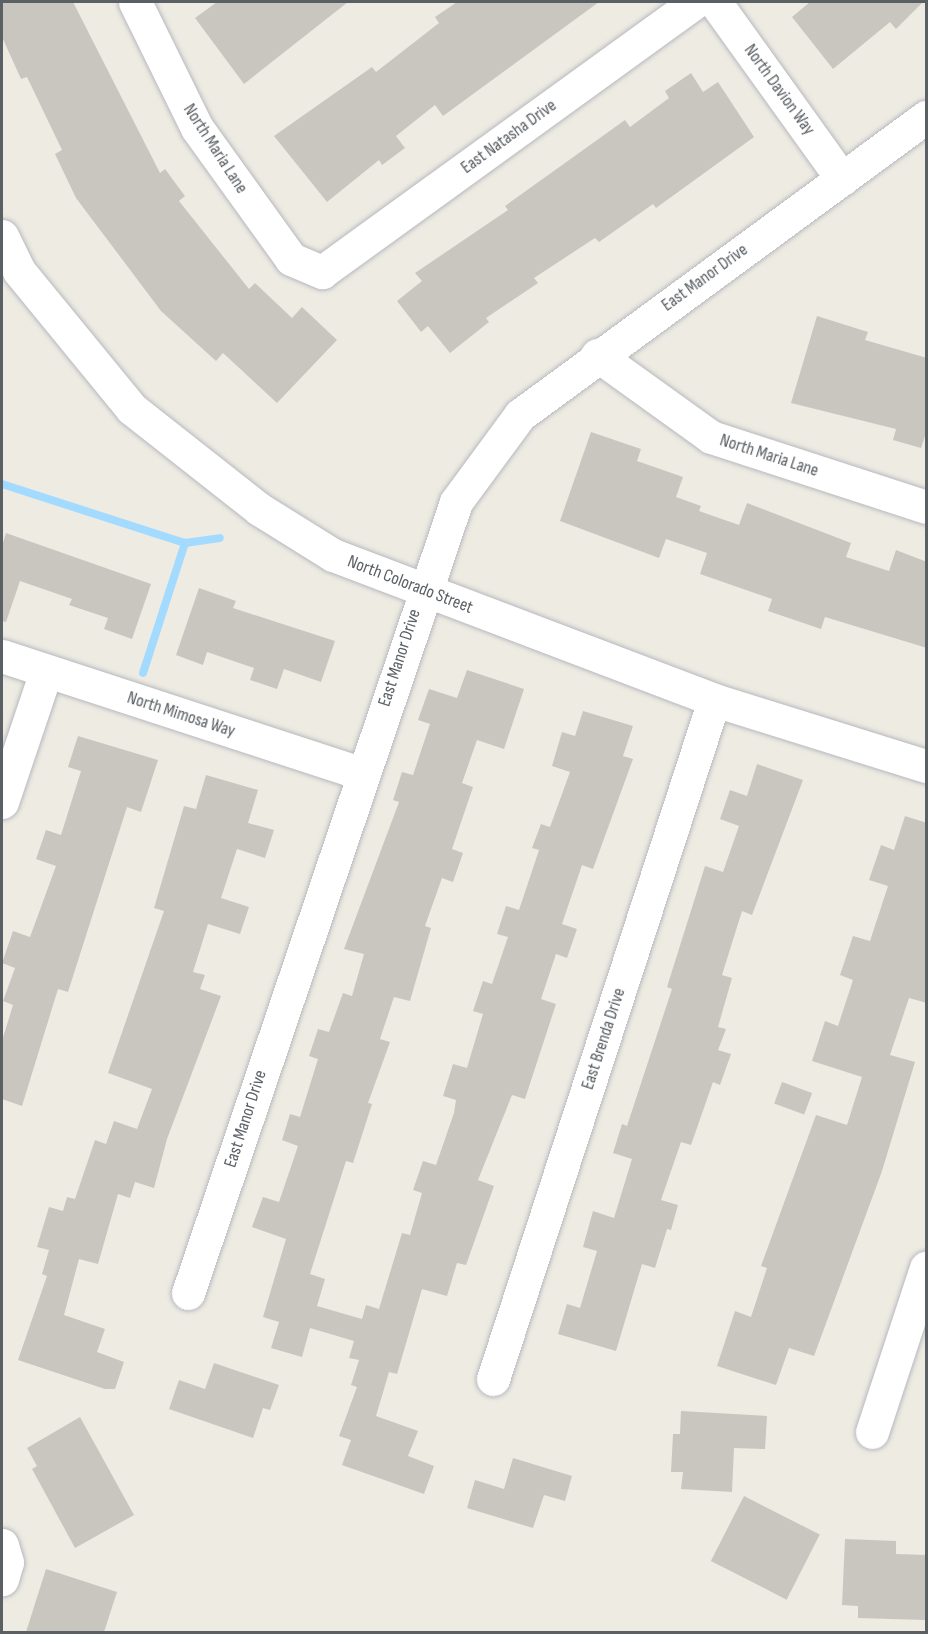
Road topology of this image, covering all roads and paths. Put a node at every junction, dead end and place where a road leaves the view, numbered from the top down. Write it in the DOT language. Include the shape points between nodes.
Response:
graph roads {
  1 [pos="137,2"];
  2 [pos="694,2"];
  3 [pos="716,2"];
  4 [pos="927,117"];
  5 [pos="842,178"];
  6 [pos="2,236"];
  7 [pos="322,272"];
  8 [pos="597,355"];
  9 [pos="927,507"];
  10 [pos="422,591"];
  11 [pos="2,657"];
  12 [pos="46,671"];
  13 [pos="714,700"];
  14 [pos="927,766"];
  15 [pos="361,773"];
  16 [pos="2,802"];
  17 [pos="927,1268"];
  18 [pos="188,1293"];
  19 [pos="493,1379"];
  20 [pos="872,1432"];
  21 [pos="2,1545"];
  22 [pos="2,1579"];
  1 -- 7 [label="street, North Maria Lane" via="197,128 291,259"];
  2 -- 7 [label="street, East Natasha Drive"];
  3 -- 5 [label="street, North Davion Way"];
  4 -- 5 [label="street, East Manor Drive"];
  5 -- 8 [label="street, East Manor Drive"];
  6 -- 10 [label="street, North Colorado Street" via="19,270 132,409 278,520 333,555"];
  8 -- 9 [label="street, North Maria Lane" via="711,437"];
  8 -- 10 [label="street, East Manor Drive" via="520,416 456,502"];
  10 -- 13 [label="street, North Colorado Street"];
  10 -- 15 [label="street, East Manor Drive"];
  11 -- 12 [label="street, North Mimosa Way"];
  12 -- 15 [label="street, North Mimosa Way"];
  12 -- 16 [label="street"];
  13 -- 14 [label="street, North Colorado Street"];
  13 -- 19 [label="street, East Brenda Drive"];
  15 -- 18 [label="street, East Manor Drive"];
  17 -- 20 [label="street"];
  21 -- 22 [label="street" via="7,1562"];
}
